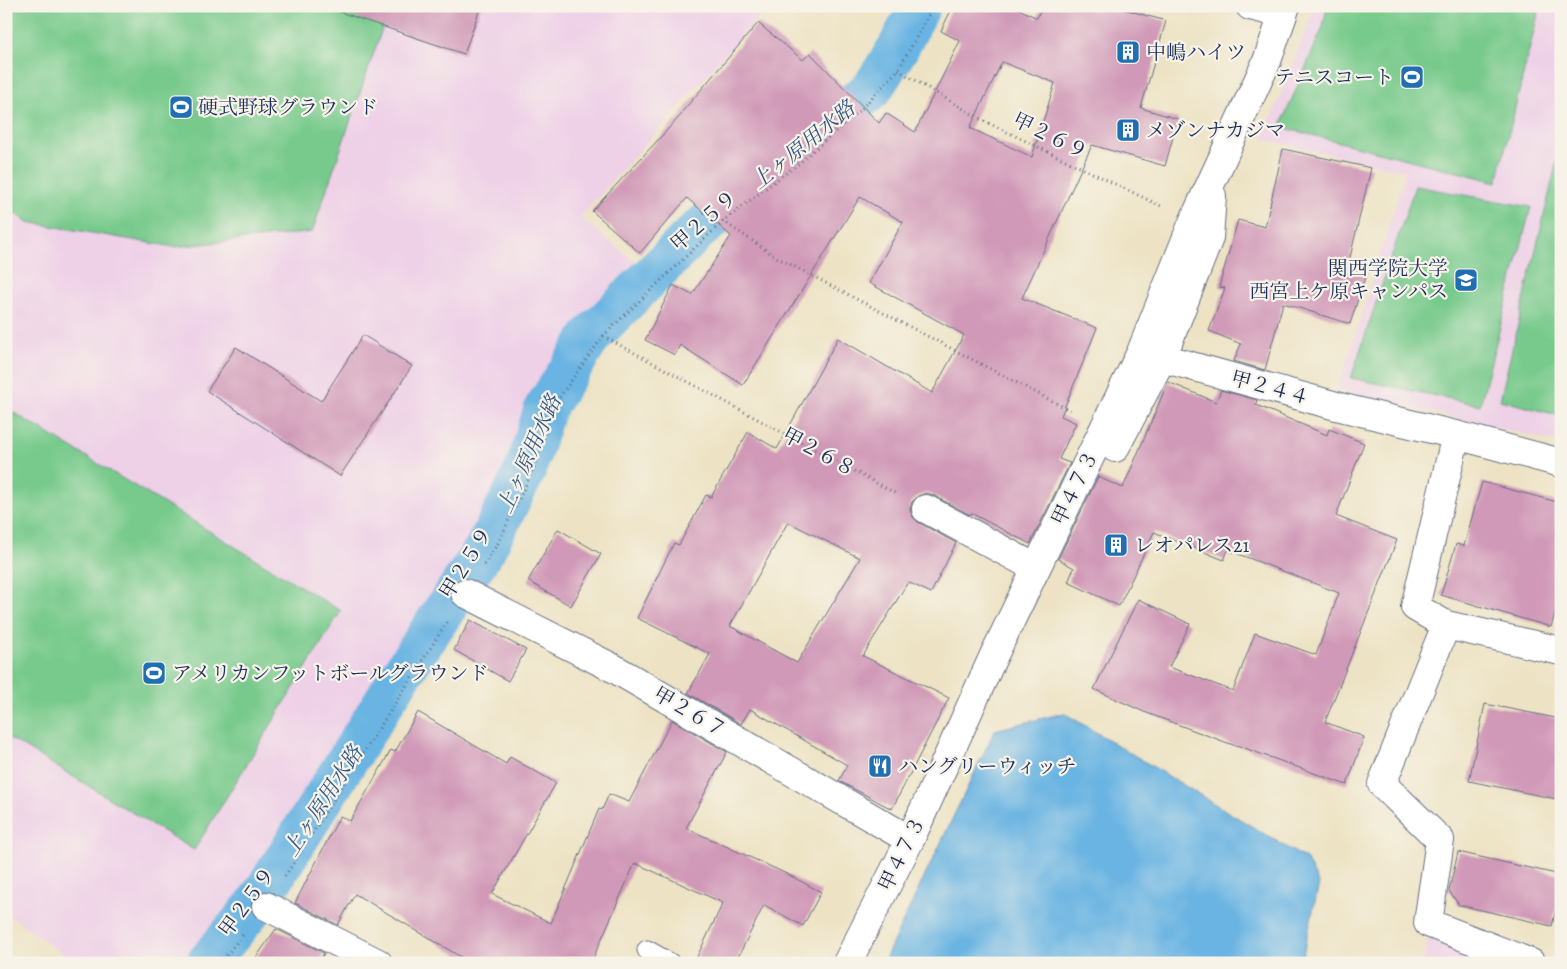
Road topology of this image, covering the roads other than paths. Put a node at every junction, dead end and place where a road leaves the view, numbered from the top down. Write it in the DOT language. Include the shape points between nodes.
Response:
graph roads {
  1 [pos="1250,6"];
  2 [pos="1284,10"];
  3 [pos="1214,178"];
  4 [pos="1162,358"];
  5 [pos="1456,435"];
  6 [pos="1561,463"];
  7 [pos="926,509"];
  8 [pos="1049,541"];
  9 [pos="1036,568"];
  10 [pos="465,593"];
  11 [pos="1446,625"];
  12 [pos="1561,651"];
  13 [pos="910,840"];
  14 [pos="266,906"];
  15 [pos="647,950"];
  16 [pos="378,963"];
  17 [pos="670,963"];
  18 [pos="847,963"];
  19 [pos="1531,963"];
  1 -- 2 [label="street"];
  2 -- 3 [label="street, 甲４７３" via="1267,61"];
  3 -- 4 [label="street" via="1209,238"];
  3 -- 8 [label="street, 甲４７３" via="1193,222 1142,352"];
  4 -- 5 [label="street, 甲２４４"];
  4 -- 8 [label="street" via="1074,524"];
  5 -- 6 [label="street, 甲２４４"];
  5 -- 11 [label="street" via="1415,607"];
  7 -- 9 [label="street"];
  8 -- 9 [label="street, 甲４７３"];
  9 -- 13 [label="street, 甲４７３"];
  10 -- 13 [label="street, 甲２６７" via="615,669"];
  11 -- 12 [label="street"];
  11 -- 19 [label="street" via="1382,784 1440,840 1428,923"];
  13 -- 18 [label="street, 甲４７３"];
  14 -- 16 [label="street"];
  15 -- 17 [label="lane"];
}
